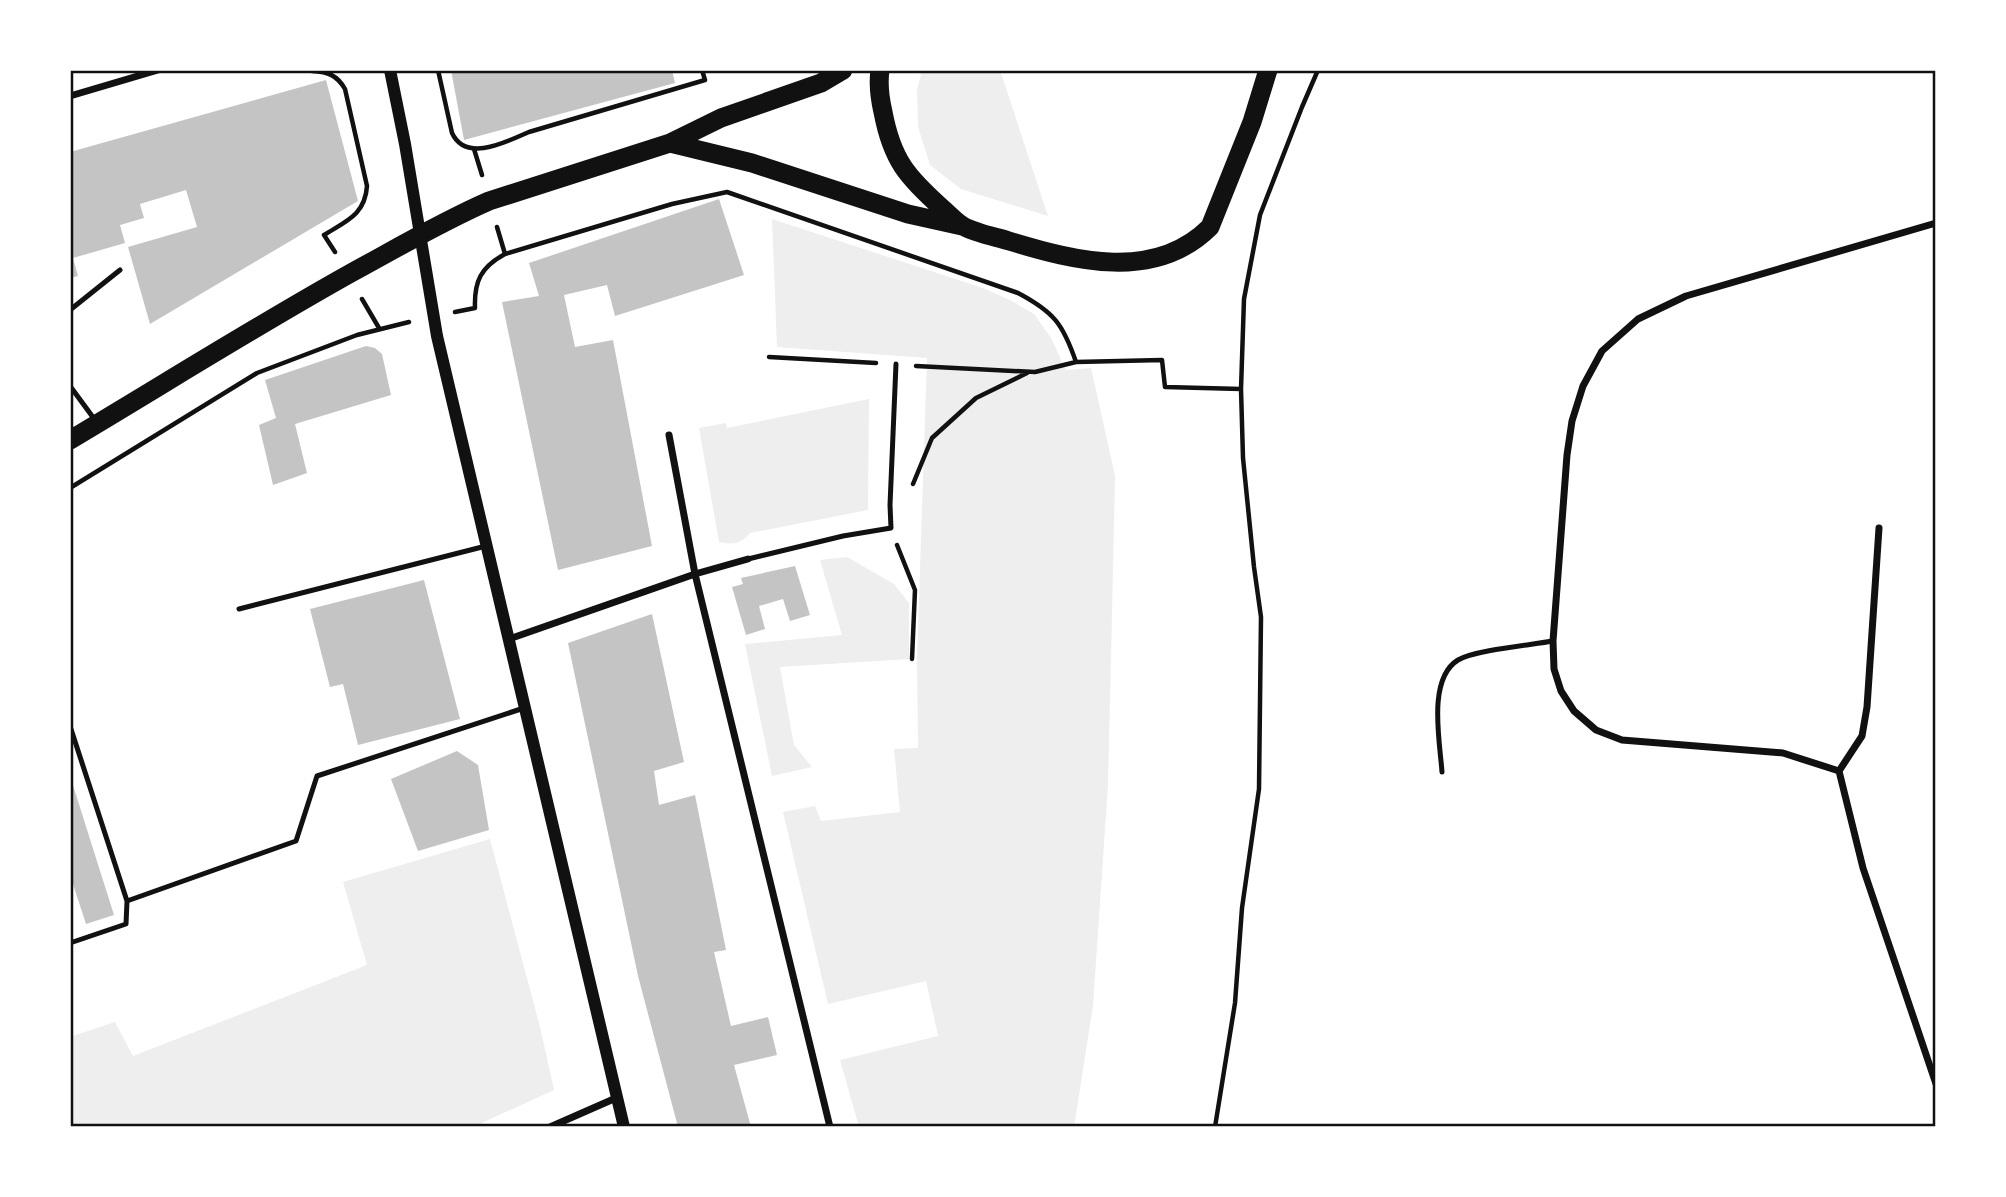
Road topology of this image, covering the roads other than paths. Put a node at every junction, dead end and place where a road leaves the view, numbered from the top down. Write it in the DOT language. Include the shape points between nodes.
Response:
graph roads {
  1 [pos="158,70"];
  2 [pos="390,70"];
  3 [pos="843,70"];
  4 [pos="880,70"];
  5 [pos="1268,70"];
  6 [pos="70,96"];
  7 [pos="670,143"];
  8 [pos="1936,223"];
  9 [pos="964,227"];
  10 [pos="418,235"];
  11 [pos="120,270"];
  12 [pos="70,310"];
  13 [pos="896,365"];
  14 [pos="70,386"];
  15 [pos="97,424"];
  16 [pos="669,435"];
  17 [pos="70,440"];
  18 [pos="1879,528"];
  19 [pos="486,546"];
  20 [pos="748,558"];
  21 [pos="695,574"];
  22 [pos="239,609"];
  23 [pos="509,639"];
  24 [pos="1553,641"];
  25 [pos="524,708"];
  26 [pos="71,731"];
  27 [pos="1839,771"];
  28 [pos="1442,772"];
  29 [pos="127,901"];
  30 [pos="70,943"];
  31 [pos="1936,1084"];
  32 [pos="616,1098"];
  33 [pos="550,1127"];
  34 [pos="624,1127"];
  35 [pos="830,1127"];
  1 -- 6 [label="street"];
  2 -- 10 [label="street"];
  3 -- 7 [label="highway"];
  4 -- 9 [label="highway" via="881,104 894,153 910,177"];
  5 -- 9 [label="highway" via="1210,227 1182,250 1136,262 1107,261 1055,255"];
  7 -- 9 [label="highway"];
  7 -- 10 [label="highway" via="489,201"];
  8 -- 24 [label="street" via="1686,296 1638,319 1602,351 1583,386 1568,443"];
  10 -- 15 [label="highway"];
  10 -- 19 [label="street"];
  11 -- 12 [label="lane"];
  13 -- 20 [label="lane" via="891,528"];
  14 -- 15 [label="lane"];
  15 -- 17 [label="highway"];
  16 -- 21 [label="street"];
  18 -- 27 [label="street" via="1867,707 1862,736"];
  19 -- 22 [label="lane"];
  19 -- 23 [label="street"];
  20 -- 21 [label="street"];
  21 -- 23 [label="street"];
  21 -- 35 [label="street"];
  23 -- 25 [label="street"];
  24 -- 27 [label="street" via="1561,691 1574,711 1596,730 1622,740 1783,752"];
  24 -- 28 [label="lane" via="1457,661 1442,678 1438,713"];
  25 -- 29 [label="lane" via="317,776 296,841"];
  25 -- 32 [label="street"];
  26 -- 29 [label="lane"];
  27 -- 31 [label="street" via="1863,868"];
  29 -- 30 [label="lane" via="126,924"];
  32 -- 33 [label="street"];
  32 -- 34 [label="street"];
}
